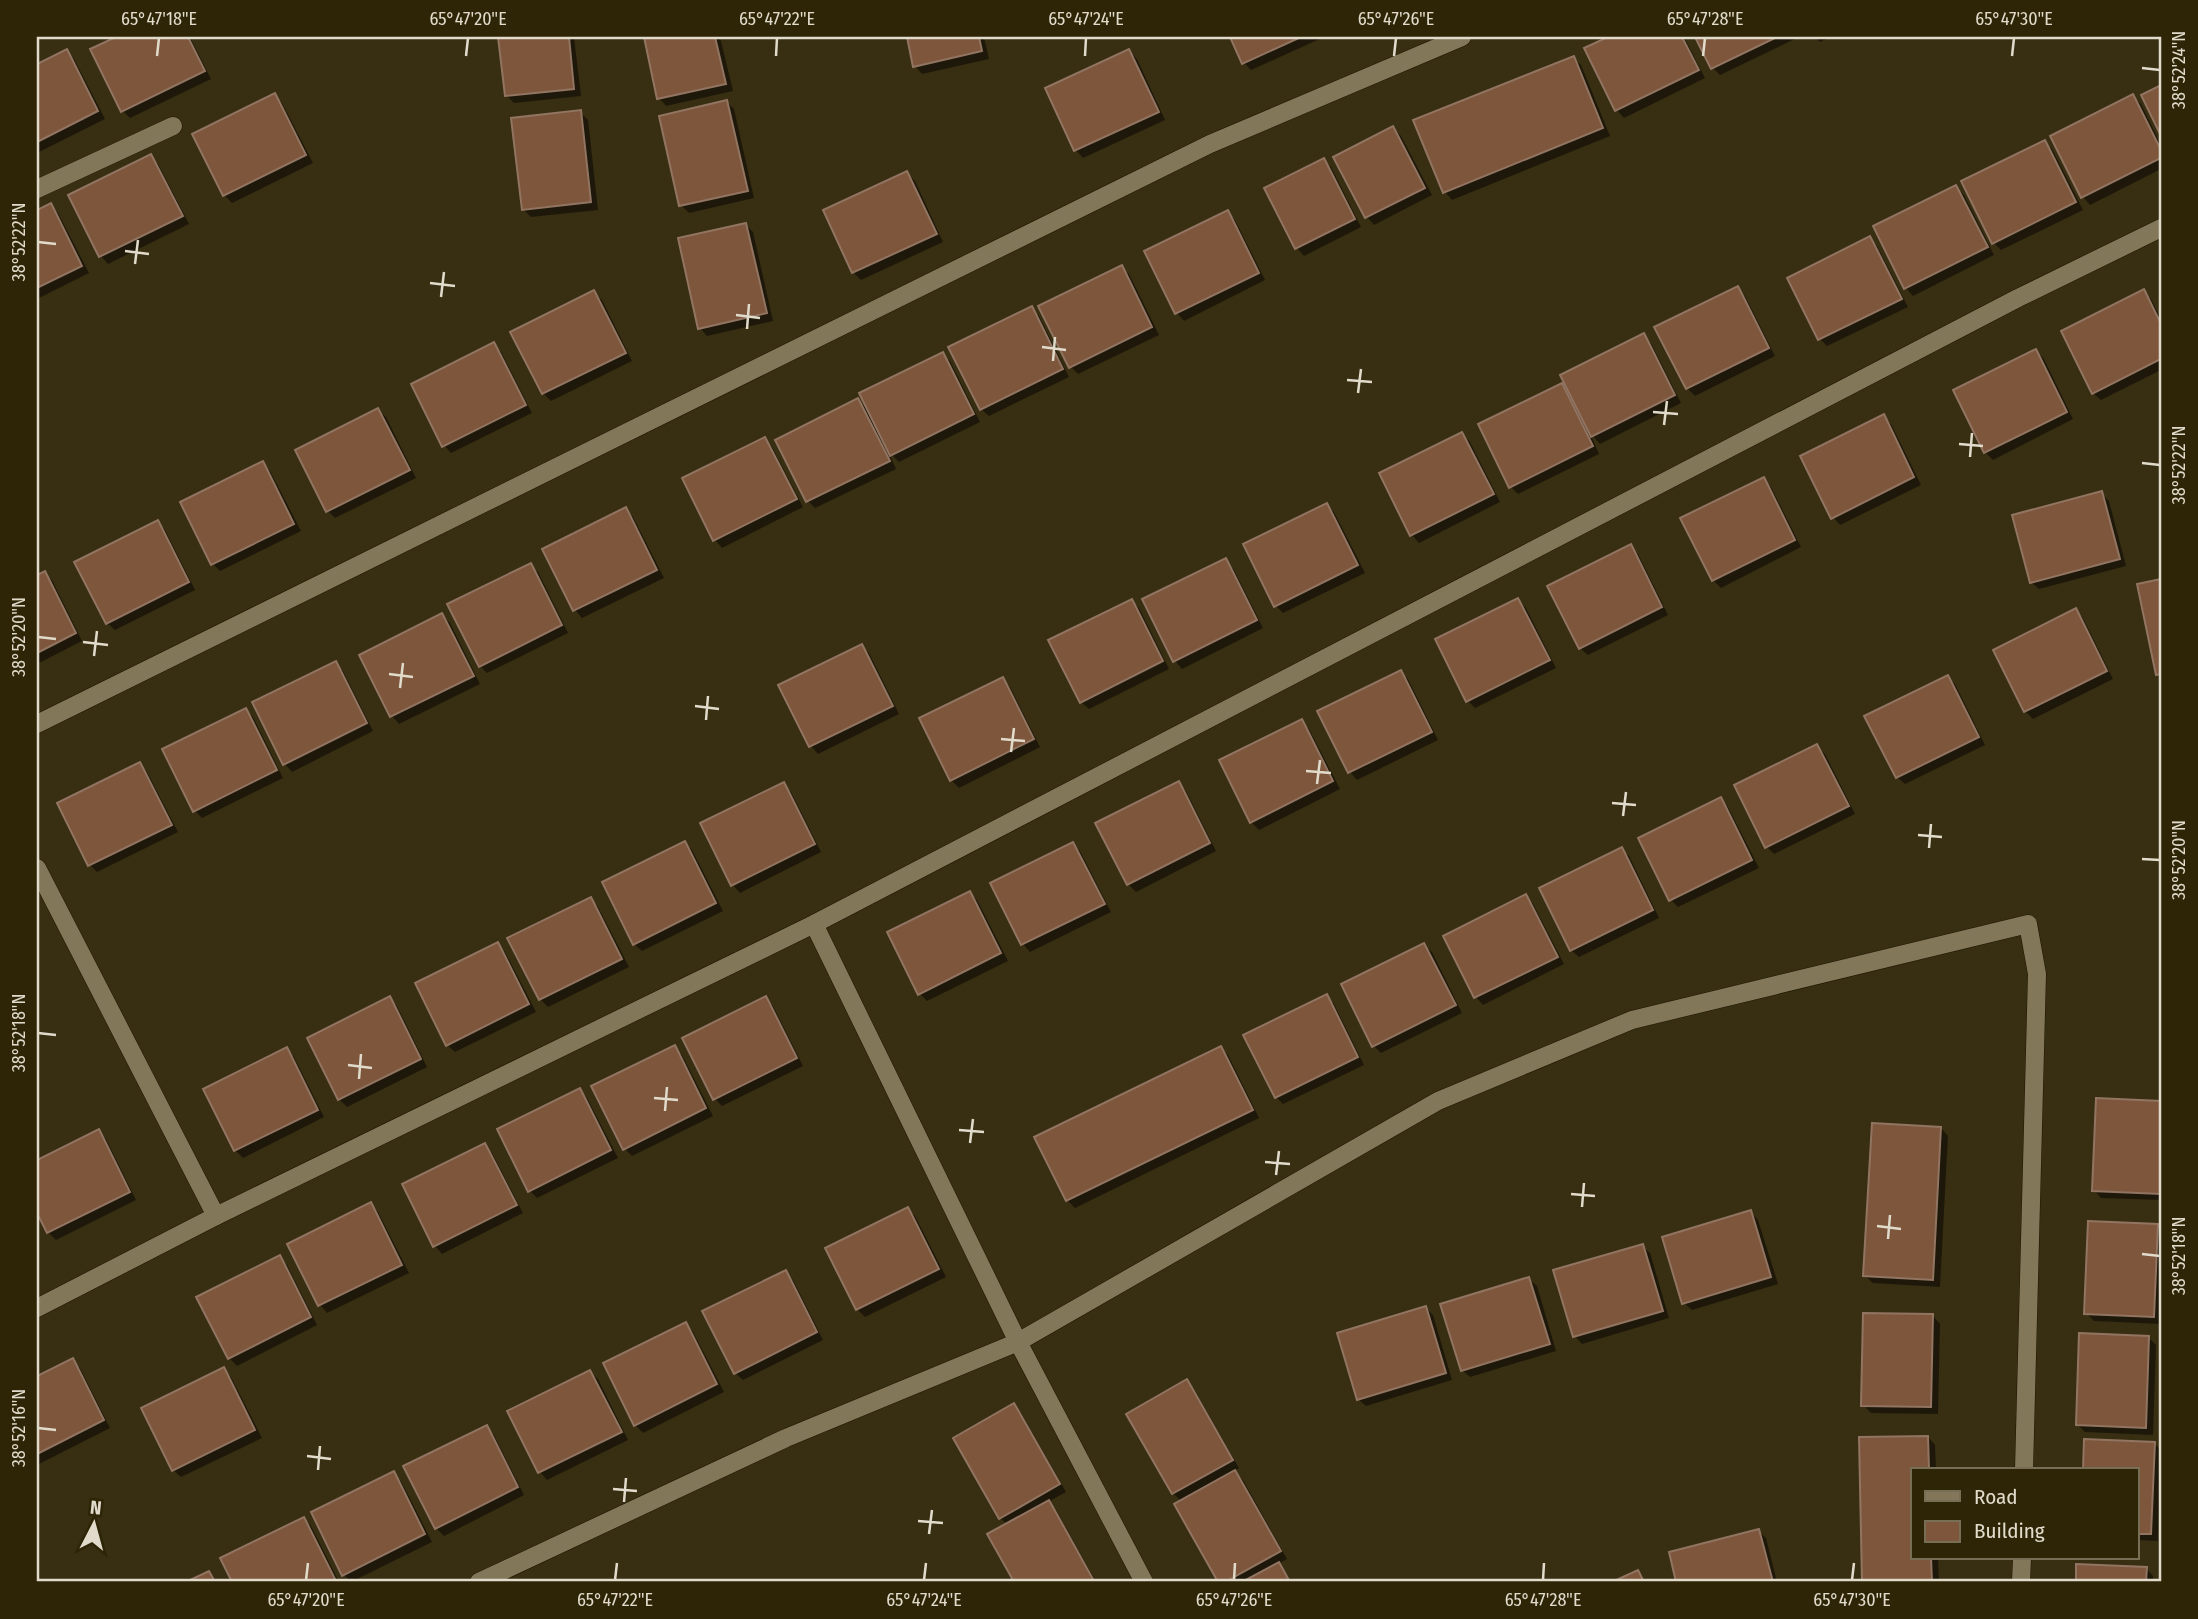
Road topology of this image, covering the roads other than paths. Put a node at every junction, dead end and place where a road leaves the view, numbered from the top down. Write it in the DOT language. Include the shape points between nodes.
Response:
graph roads {
  1 [pos="1462,37"];
  2 [pos="173,127"];
  3 [pos="37,189"];
  4 [pos="2161,228"];
  5 [pos="37,724"];
  6 [pos="37,868"];
  7 [pos="814,924"];
  8 [pos="216,1216"];
  9 [pos="37,1308"];
  10 [pos="1018,1342"];
  11 [pos="2024,1468"];
  12 [pos="2022,1560"];
  13 [pos="479,1582"];
  14 [pos="1144,1582"];
  15 [pos="2021,1582"];
  1 -- 5 [label="street" via="1210,144"];
  2 -- 3 [label="street"];
  4 -- 7 [label="street"];
  6 -- 8 [label="street"];
  7 -- 8 [label="street"];
  7 -- 10 [label="street"];
  8 -- 9 [label="street"];
  10 -- 11 [label="street" via="1438,1101 1632,1020 2028,924 2037,974"];
  10 -- 13 [label="street" via="786,1438"];
  10 -- 14 [label="street"];
  12 -- 15 [label="street"];
}
